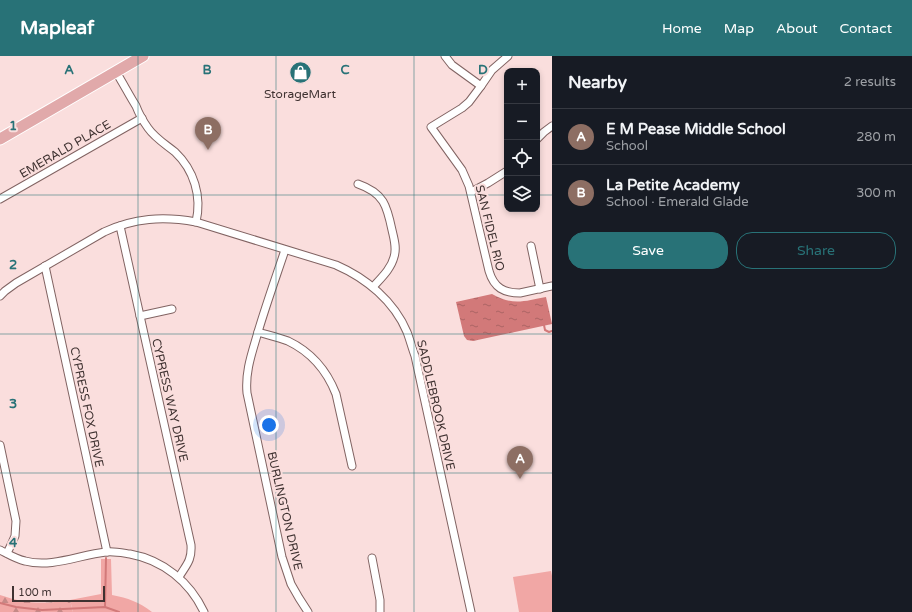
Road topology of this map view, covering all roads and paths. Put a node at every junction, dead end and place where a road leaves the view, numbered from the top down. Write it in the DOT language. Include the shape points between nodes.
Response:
graph roads {
  1 [pos="143,56"];
  2 [pos="445,56"];
  3 [pos="508,56"];
  4 [pos="116,72"];
  5 [pos="481,86"];
  6 [pos="142,118"];
  7 [pos="552,126"];
  8 [pos="540,136"];
  9 [pos="0,139"];
  10 [pos="504,173"];
  11 [pos="358,184"];
  12 [pos="471,192"];
  13 [pos="0,199"];
  14 [pos="196,222"];
  15 [pos="120,226"];
  16 [pos="531,246"];
  17 [pos="285,250"];
  18 [pos="45,266"];
  19 [pos="552,286"];
  20 [pos="373,287"];
  21 [pos="540,289"];
  22 [pos="0,296"];
  23 [pos="172,309"];
  24 [pos="140,316"];
  25 [pos="258,332"];
  26 [pos="0,445"];
  27 [pos="352,466"];
  28 [pos="3,551"];
  29 [pos="107,552"];
  30 [pos="372,558"];
  31 [pos="179,577"];
  32 [pos="204,612"];
  33 [pos="308,612"];
  34 [pos="380,612"];
  35 [pos="471,612"];
  1 -- 4 [label="main road"];
  2 -- 5 [label="street" via="452,65"];
  3 -- 5 [label="street" via="492,70"];
  4 -- 6 [label="street"];
  4 -- 9 [label="main road"];
  5 -- 12 [label="street, SAN FIDEL RIO" via="462,108 431,127 462,170"];
  6 -- 13 [label="street, EMERALD PLACE"];
  6 -- 14 [label="street" via="154,135 182,160 190,173 198,199"];
  7 -- 8 [label="street"];
  10 -- 12 [label="street"];
  11 -- 20 [label="street" via="373,191 384,204 395,244 391,266"];
  12 -- 21 [label="street, SAN FIDEL RIO" via="493,282 502,290 511,293"];
  14 -- 15 [label="street, SADDLEBROOK DRIVE" via="160,218"];
  14 -- 17 [label="street, SADDLEBROOK DRIVE"];
  15 -- 18 [label="street, SADDLEBROOK DRIVE" via="99,234"];
  15 -- 24 [label="street, CYPRESS WAY DRIVE"];
  16 -- 21 [label="street"];
  17 -- 20 [label="street, SADDLEBROOK DRIVE" via="348,270"];
  17 -- 25 [label="street, BURLINGTON DRIVE"];
  18 -- 22 [label="street, SADDLEBROOK DRIVE" via="12,285"];
  18 -- 29 [label="street, CYPRESS FOX DRIVE"];
  19 -- 21 [label="street, SAN FIDEL RIO"];
  20 -- 35 [label="street, SADDLEBROOK DRIVE" via="386,300 405,327 415,356"];
  23 -- 24 [label="street"];
  24 -- 31 [label="street, CYPRESS WAY DRIVE" via="191,545 191,558"];
  25 -- 27 [label="street" via="295,345 323,369 336,394"];
  25 -- 33 [label="street, BURLINGTON DRIVE" via="246,376 247,393 286,572"];
  26 -- 28 [label="street" via="16,521 15,536"];
  28 -- 29 [label="street" via="23,561 46,563"];
  29 -- 31 [label="street" via="146,558"];
  30 -- 34 [label="street"];
  31 -- 32 [label="street" via="194,593"];
}
